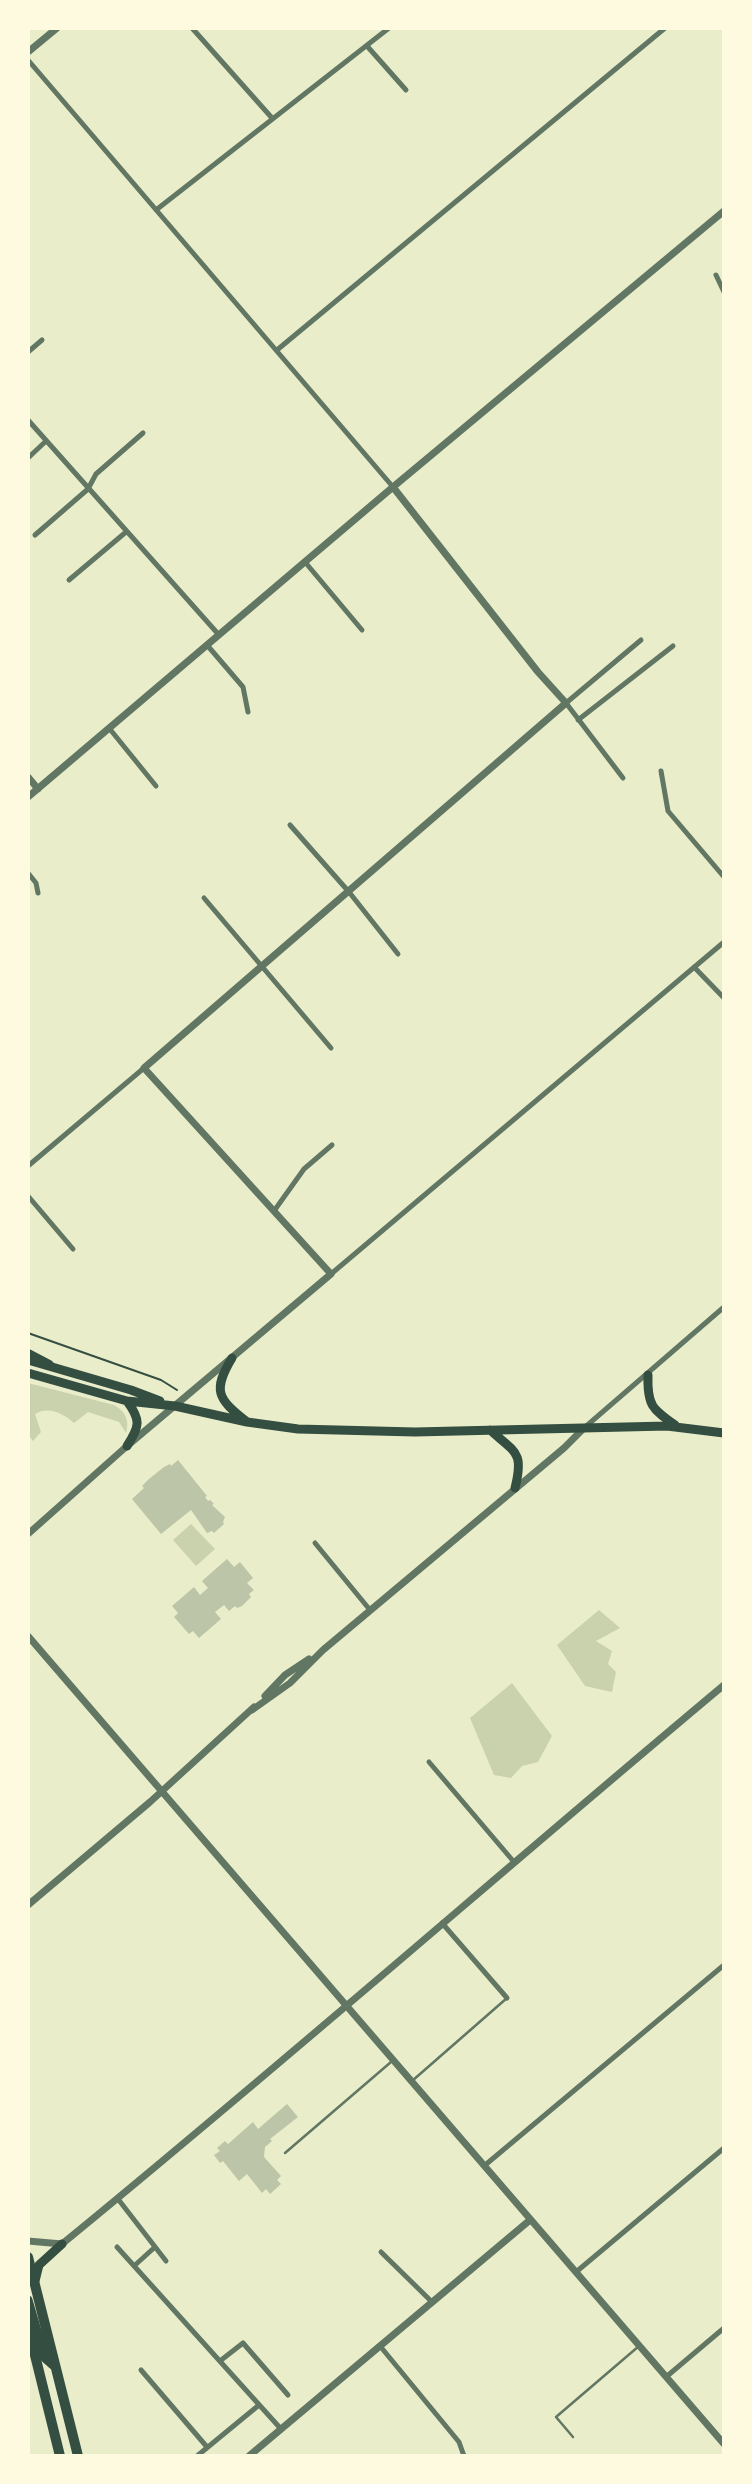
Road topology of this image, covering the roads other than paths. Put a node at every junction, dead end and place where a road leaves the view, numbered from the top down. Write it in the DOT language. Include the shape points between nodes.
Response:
graph roads {
  1 [pos="57,28"];
  2 [pos="192,28"];
  3 [pos="389,28"];
  4 [pos="664,28"];
  5 [pos="367,46"];
  6 [pos="28,52"];
  7 [pos="28,60"];
  8 [pos="406,90"];
  9 [pos="272,118"];
  10 [pos="156,211"];
  11 [pos="724,211"];
  12 [pos="716,275"];
  13 [pos="724,292"];
  14 [pos="42,340"];
  15 [pos="277,350"];
  16 [pos="28,352"];
  17 [pos="28,420"];
  18 [pos="142,433"];
  19 [pos="46,441"];
  20 [pos="28,457"];
  21 [pos="393,487"];
  22 [pos="88,489"];
  23 [pos="126,532"];
  24 [pos="35,534"];
  25 [pos="305,562"];
  26 [pos="69,580"];
  27 [pos="362,630"];
  28 [pos="219,635"];
  29 [pos="641,640"];
  30 [pos="207,645"];
  31 [pos="673,646"];
  32 [pos="566,704"];
  33 [pos="248,712"];
  34 [pos="578,720"];
  35 [pos="109,728"];
  36 [pos="660,771"];
  37 [pos="28,777"];
  38 [pos="623,778"];
  39 [pos="156,786"];
  40 [pos="38,789"];
  41 [pos="28,797"];
  42 [pos="290,825"];
  43 [pos="28,873"];
  44 [pos="724,877"];
  45 [pos="349,892"];
  46 [pos="38,894"];
  47 [pos="204,898"];
  48 [pos="724,942"];
  49 [pos="398,954"];
  50 [pos="263,967"];
  51 [pos="694,967"];
  52 [pos="724,998"];
  53 [pos="331,1048"];
  54 [pos="144,1068"];
  55 [pos="332,1145"];
  56 [pos="28,1166"];
  57 [pos="28,1196"];
  58 [pos="274,1211"];
  59 [pos="73,1249"];
  60 [pos="331,1274"];
  61 [pos="724,1307"];
  62 [pos="28,1354"];
  63 [pos="232,1359"];
  64 [pos="28,1360"];
  65 [pos="49,1365"];
  66 [pos="28,1373"];
  67 [pos="648,1375"];
  68 [pos="127,1401"];
  69 [pos="174,1406"];
  70 [pos="247,1422"];
  71 [pos="676,1426"];
  72 [pos="584,1428"];
  73 [pos="490,1430"];
  74 [pos="724,1433"];
  75 [pos="127,1446"];
  76 [pos="515,1488"];
  77 [pos="28,1534"];
  78 [pos="315,1543"];
  79 [pos="370,1610"];
  80 [pos="28,1636"];
  81 [pos="724,1685"];
  82 [pos="429,1762"];
  83 [pos="162,1791"];
  84 [pos="514,1862"];
  85 [pos="28,1905"];
  86 [pos="442,1923"];
  87 [pos="724,1965"];
  88 [pos="507,1998"];
  89 [pos="347,2006"];
  90 [pos="393,2060"];
  91 [pos="411,2081"];
  92 [pos="724,2148"];
  93 [pos="285,2153"];
  94 [pos="484,2166"];
  95 [pos="118,2199"];
  96 [pos="530,2220"];
  97 [pos="28,2241"];
  98 [pos="62,2244"];
  99 [pos="117,2247"];
  100 [pos="155,2247"];
  101 [pos="381,2252"];
  102 [pos="28,2257"];
  103 [pos="166,2261"];
  104 [pos="134,2266"];
  105 [pos="576,2272"];
  106 [pos="35,2286"];
  107 [pos="28,2300"];
  108 [pos="432,2302"];
  109 [pos="28,2327"];
  110 [pos="724,2328"];
  111 [pos="380,2346"];
  112 [pos="639,2346"];
  113 [pos="220,2361"];
  114 [pos="53,2365"];
  115 [pos="141,2370"];
  116 [pos="666,2377"];
  117 [pos="288,2395"];
  118 [pos="259,2405"];
  119 [pos="281,2429"];
  120 [pos="573,2437"];
  121 [pos="724,2444"];
  122 [pos="208,2447"];
  123 [pos="60,2456"];
  124 [pos="78,2456"];
  125 [pos="197,2456"];
  126 [pos="249,2456"];
  127 [pos="464,2456"];
  1 -- 6 [label="street"];
  2 -- 9 [label="street"];
  3 -- 5 [label="street"];
  4 -- 15 [label="street"];
  5 -- 8 [label="street"];
  5 -- 9 [label="street"];
  7 -- 10 [label="street"];
  9 -- 10 [label="street"];
  10 -- 15 [label="street"];
  11 -- 21 [label="street"];
  12 -- 13 [label="street"];
  14 -- 16 [label="street"];
  15 -- 21 [label="street"];
  17 -- 19 [label="street"];
  18 -- 22 [label="street" via="96,474"];
  19 -- 20 [label="street"];
  19 -- 22 [label="street"];
  21 -- 25 [label="street"];
  21 -- 32 [label="street"];
  22 -- 23 [label="street"];
  22 -- 24 [label="street"];
  23 -- 26 [label="street"];
  23 -- 28 [label="street"];
  25 -- 27 [label="street"];
  25 -- 28 [label="street"];
  28 -- 30 [label="street"];
  29 -- 32 [label="street"];
  30 -- 33 [label="street" via="243,687"];
  30 -- 35 [label="street"];
  31 -- 34 [label="street"];
  32 -- 34 [label="street"];
  32 -- 45 [label="street"];
  34 -- 38 [label="street"];
  35 -- 39 [label="street"];
  35 -- 40 [label="street"];
  36 -- 44 [label="street" via="667,811"];
  37 -- 40 [label="street"];
  40 -- 41 [label="street"];
  42 -- 45 [label="street"];
  43 -- 46 [label="street"];
  45 -- 49 [label="street"];
  45 -- 50 [label="street"];
  47 -- 50 [label="street"];
  48 -- 51 [label="street"];
  50 -- 53 [label="street"];
  50 -- 54 [label="street"];
  51 -- 52 [label="street"];
  51 -- 60 [label="street"];
  54 -- 56 [label="street"];
  54 -- 58 [label="street"];
  55 -- 58 [label="street" via="304,1170"];
  57 -- 59 [label="street"];
  58 -- 60 [label="street"];
  60 -- 63 [label="street"];
  61 -- 67 [label="street"];
  62 -- 65 [label="highway"];
  63 -- 69 [label="street"];
  63 -- 70 [label="main road" via="219,1392 229,1408"];
  64 -- 65 [label="main road"];
  65 -- 69 [label="main road"];
  66 -- 68 [label="main road"];
  67 -- 71 [label="main road" via="654,1410"];
  67 -- 72 [label="street"];
  68 -- 69 [label="main road"];
  68 -- 75 [label="main road" via="138,1417"];
  69 -- 70 [label="main road"];
  69 -- 75 [label="street"];
  70 -- 73 [label="main road" via="321,1430"];
  71 -- 72 [label="main road"];
  71 -- 74 [label="main road"];
  72 -- 73 [label="main road"];
  72 -- 76 [label="street"];
  73 -- 76 [label="main road" via="514,1451 520,1463"];
  75 -- 77 [label="street"];
  76 -- 79 [label="street"];
  78 -- 79 [label="street"];
  79 -- 83 [label="street"];
  80 -- 83 [label="street"];
  81 -- 84 [label="street"];
  82 -- 84 [label="street"];
  83 -- 85 [label="street"];
  83 -- 89 [label="street"];
  84 -- 86 [label="street"];
  86 -- 88 [label="street"];
  86 -- 89 [label="street"];
  87 -- 94 [label="street"];
  88 -- 91 [label="lane"];
  89 -- 90 [label="street"];
  89 -- 95 [label="street"];
  90 -- 91 [label="street"];
  90 -- 93 [label="lane"];
  91 -- 94 [label="street"];
  92 -- 105 [label="street"];
  94 -- 96 [label="street"];
  95 -- 98 [label="street"];
  95 -- 100 [label="street"];
  96 -- 105 [label="street"];
  96 -- 108 [label="street"];
  97 -- 98 [label="street"];
  98 -- 106 [label="main road" via="38,2265"];
  99 -- 104 [label="street"];
  100 -- 103 [label="street"];
  100 -- 104 [label="street"];
  101 -- 108 [label="street"];
  102 -- 106 [label="highway"];
  104 -- 113 [label="street"];
  105 -- 112 [label="street"];
  106 -- 114 [label="highway"];
  107 -- 114 [label="main road" via="45,2358"];
  108 -- 111 [label="street"];
  109 -- 123 [label="highway"];
  110 -- 116 [label="street"];
  111 -- 119 [label="street"];
  111 -- 127 [label="street" via="459,2442"];
  112 -- 116 [label="street"];
  112 -- 120 [label="lane" via="556,2417"];
  113 -- 117 [label="street" via="243,2343"];
  113 -- 118 [label="street"];
  114 -- 124 [label="highway"];
  115 -- 122 [label="street"];
  116 -- 121 [label="street"];
  118 -- 119 [label="street"];
  118 -- 122 [label="street"];
  119 -- 126 [label="street"];
  122 -- 125 [label="street"];
}
